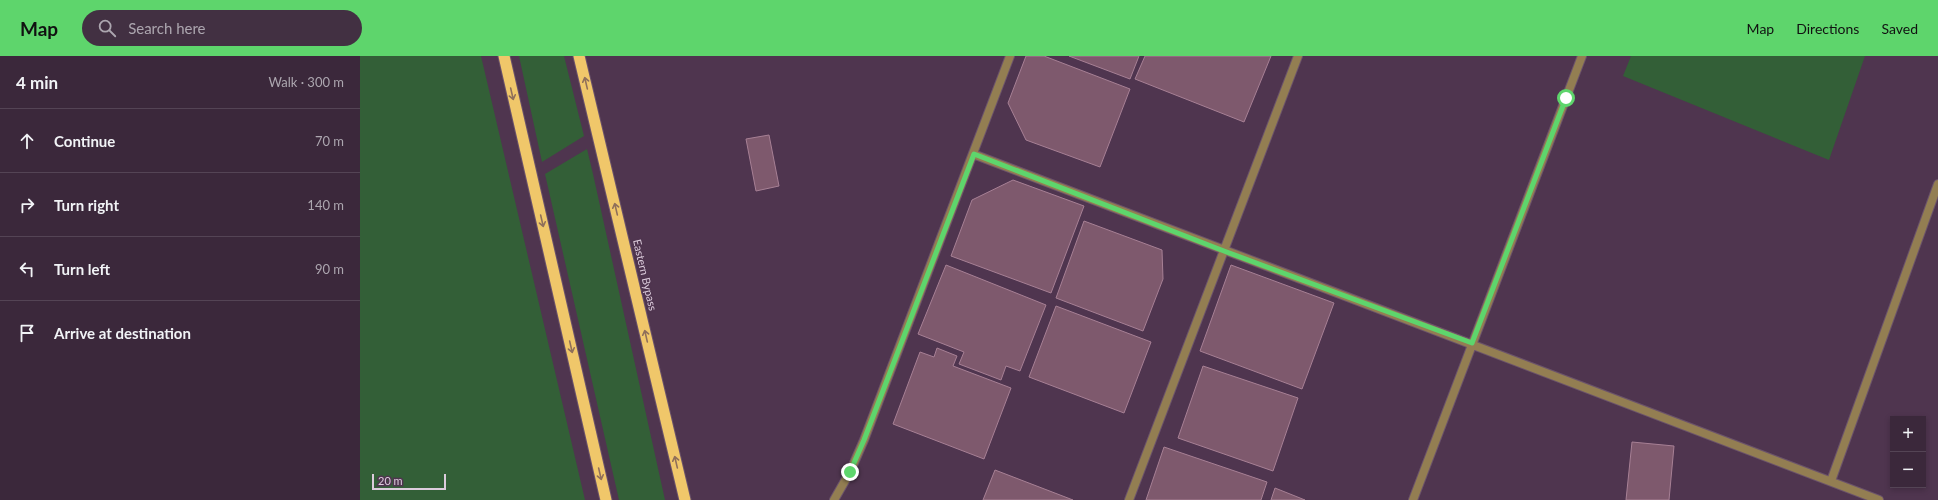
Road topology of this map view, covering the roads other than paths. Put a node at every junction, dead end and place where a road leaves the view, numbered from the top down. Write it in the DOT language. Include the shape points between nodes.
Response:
graph roads {
  1 [pos="504,56"];
  2 [pos="580,56"];
  3 [pos="1010,56"];
  4 [pos="1298,56"];
  5 [pos="1582,56"];
  6 [pos="974,154"];
  7 [pos="1938,184"];
  8 [pos="1224,251"];
  9 [pos="1472,343"];
  10 [pos="1831,481"];
  11 [pos="606,500"];
  12 [pos="685,500"];
  13 [pos="834,500"];
  14 [pos="1129,500"];
  15 [pos="1413,500"];
  16 [pos="1879,500"];
  1 -- 11 [label="highway, one-way"];
  12 -- 2 [label="highway, Eastern Bypass, one-way"];
  3 -- 6 [label="street"];
  4 -- 8 [label="street"];
  5 -- 9 [label="street"];
  6 -- 8 [label="street"];
  6 -- 13 [label="street" via="864,440"];
  7 -- 10 [label="street"];
  8 -- 9 [label="street"];
  8 -- 14 [label="street"];
  9 -- 10 [label="street"];
  9 -- 15 [label="street"];
  10 -- 16 [label="street"];
}
